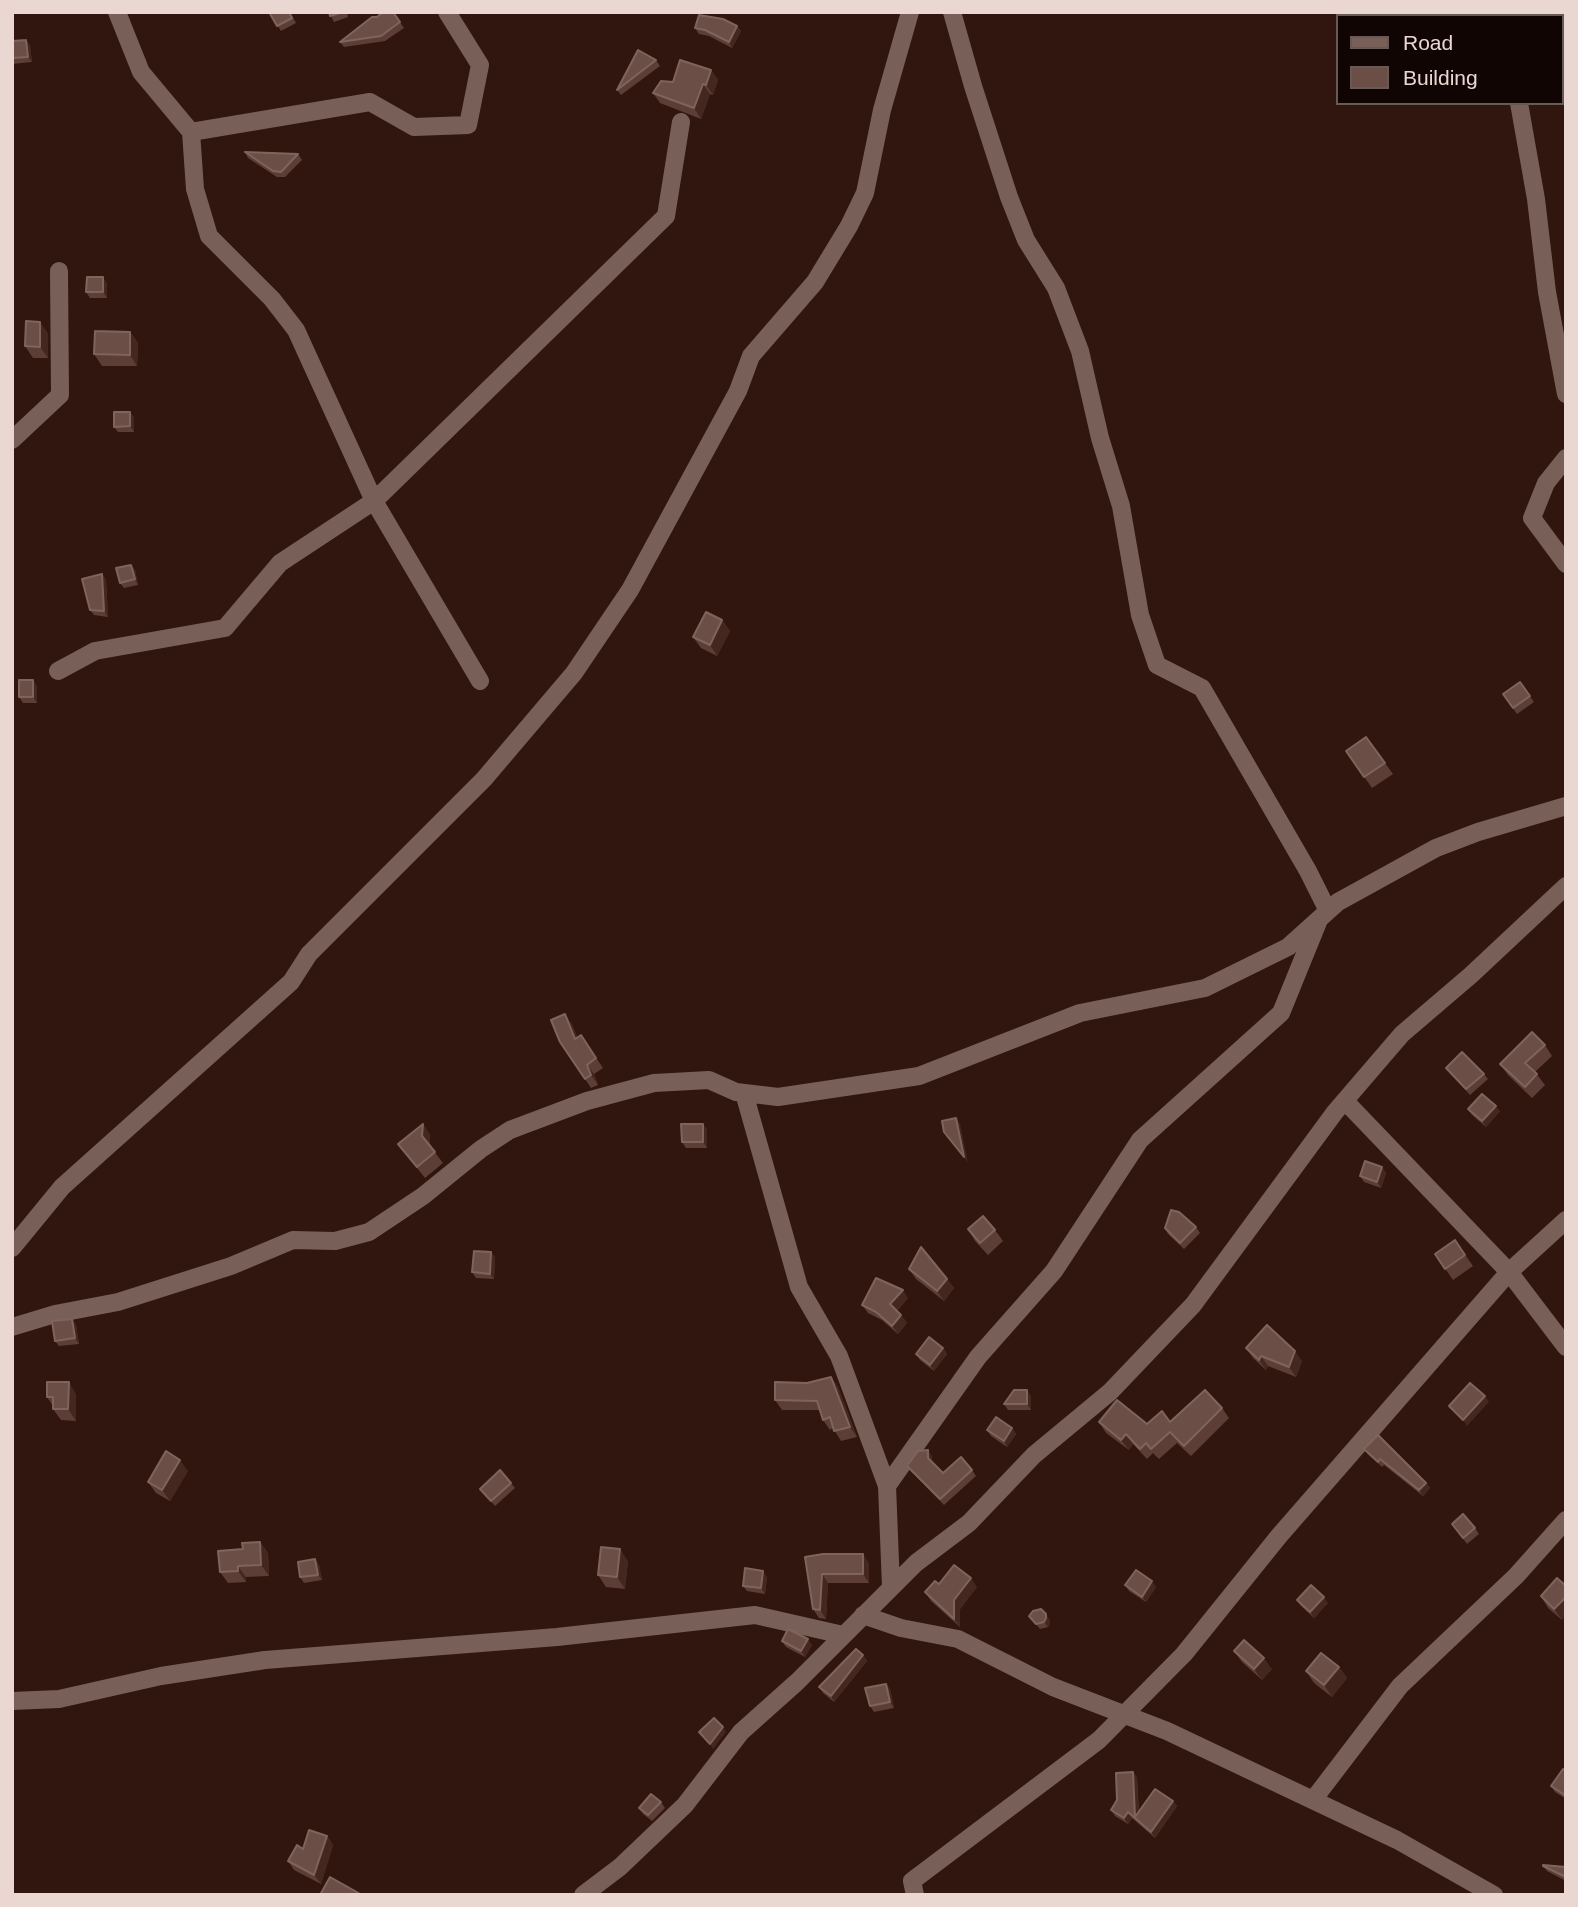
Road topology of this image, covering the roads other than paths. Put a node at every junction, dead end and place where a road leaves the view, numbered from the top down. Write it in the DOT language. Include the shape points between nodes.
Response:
graph roads {
  1 [pos="117,12"];
  2 [pos="447,12"];
  3 [pos="910,12"];
  4 [pos="952,12"];
  5 [pos="1520,105"];
  6 [pos="681,122"];
  7 [pos="191,132"];
  8 [pos="59,271"];
  9 [pos="1566,394"];
  10 [pos="12,440"];
  11 [pos="1566,458"];
  12 [pos="374,502"];
  13 [pos="1566,564"];
  14 [pos="58,671"];
  15 [pos="480,681"];
  16 [pos="1566,806"];
  17 [pos="1566,886"];
  18 [pos="1324,914"];
  19 [pos="744,1093"];
  20 [pos="1345,1101"];
  21 [pos="1566,1220"];
  22 [pos="12,1248"];
  23 [pos="1509,1272"];
  24 [pos="12,1327"];
  25 [pos="1566,1347"];
  26 [pos="887,1486"];
  27 [pos="1566,1520"];
  28 [pos="891,1587"];
  29 [pos="863,1615"];
  30 [pos="843,1635"];
  31 [pos="12,1701"];
  32 [pos="1125,1714"];
  33 [pos="1313,1800"];
  34 [pos="583,1895"];
  35 [pos="915,1895"];
  36 [pos="1494,1895"];
  1 -- 7 [label="street" via="141,72"];
  2 -- 7 [label="street" via="480,65 468,125 414,127 370,102"];
  3 -- 22 [label="street" via="882,110 865,193 849,226 815,282 751,356 738,391 630,590 574,673 484,779 309,954 291,982 62,1187"];
  4 -- 18 [label="street" via="1009,197 1026,240 1056,288 1080,351 1121,506 1140,615 1157,665 1202,688 1308,871"];
  5 -- 9 [label="street"];
  6 -- 12 [label="street" via="666,216"];
  7 -- 12 [label="street" via="195,189 209,236 296,330"];
  8 -- 10 [label="street" via="60,395"];
  11 -- 13 [label="street" via="1546,483 1532,518"];
  12 -- 14 [label="street" via="280,564 225,628 95,652"];
  12 -- 15 [label="street"];
  16 -- 18 [label="street" via="1436,848"];
  17 -- 20 [label="street" via="1402,1034"];
  18 -- 19 [label="street" via="1287,947 1205,988 1080,1013 919,1076 778,1097"];
  18 -- 26 [label="street" via="1282,1013 1140,1140 1054,1271 978,1357"];
  19 -- 24 [label="street" via="709,1080 654,1083 587,1101 510,1130 369,1232 335,1241 293,1240 231,1266 118,1302"];
  19 -- 26 [label="street" via="799,1287 839,1356"];
  20 -- 23 [label="street"];
  20 -- 28 [label="street" via="1193,1305 1110,1392 1034,1455 969,1523"];
  21 -- 23 [label="street"];
  23 -- 25 [label="street"];
  23 -- 32 [label="street" via="1289,1525 1184,1654"];
  26 -- 28 [label="street"];
  27 -- 33 [label="street" via="1516,1576 1400,1686"];
  28 -- 29 [label="street"];
  29 -- 30 [label="street"];
  29 -- 32 [label="street" via="958,1639 1053,1687"];
  30 -- 31 [label="street" via="755,1615 557,1637 265,1660 161,1676 59,1699"];
  30 -- 34 [label="street" via="741,1732 685,1805"];
  32 -- 33 [label="street"];
  32 -- 35 [label="street" via="1099,1740 912,1881"];
  33 -- 36 [label="street" via="1397,1840"];
}
